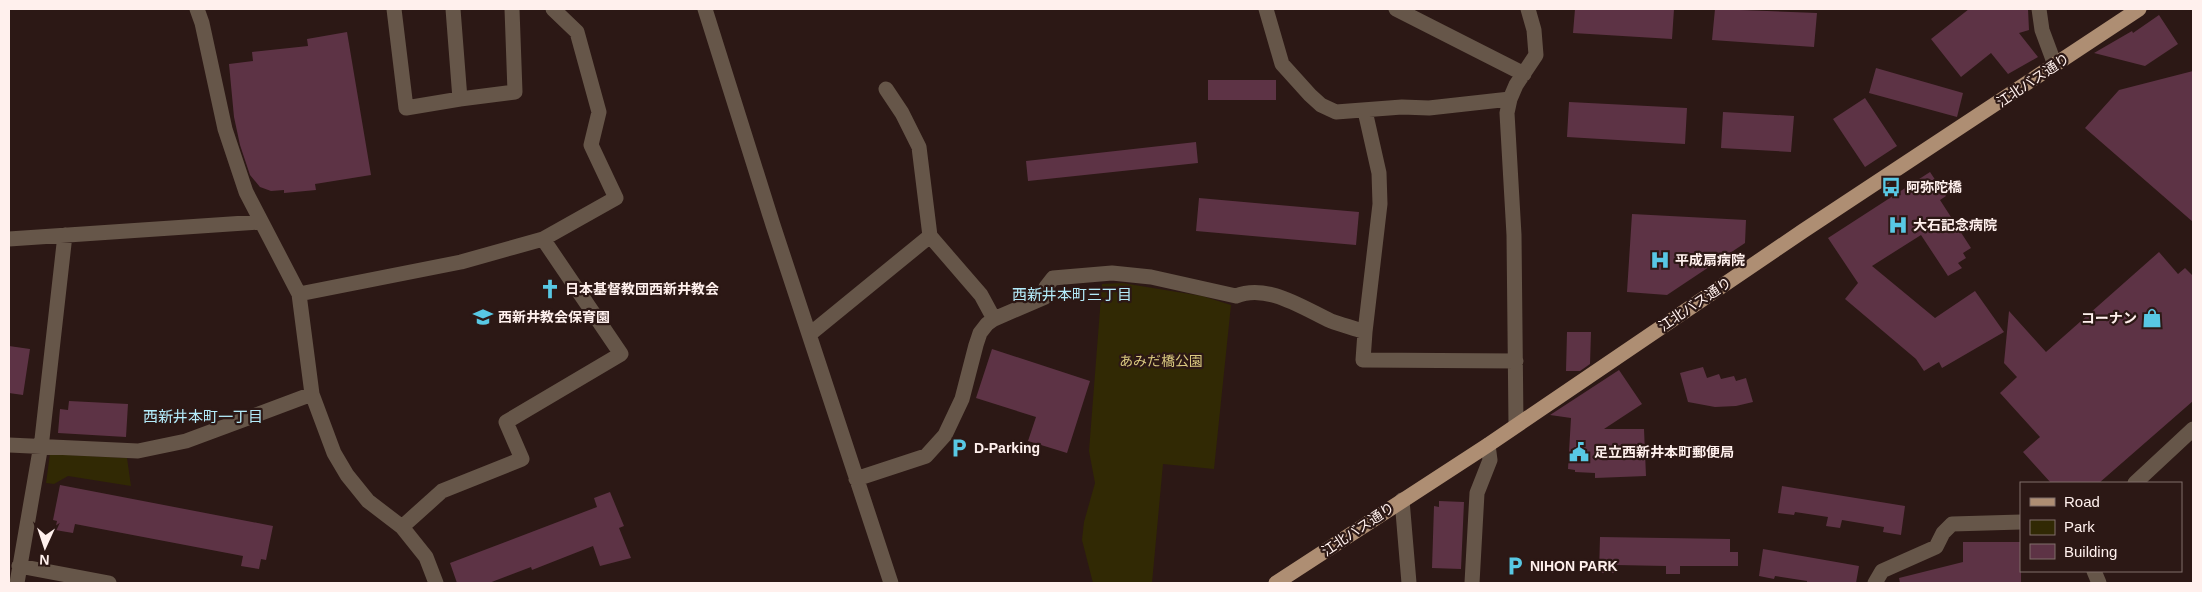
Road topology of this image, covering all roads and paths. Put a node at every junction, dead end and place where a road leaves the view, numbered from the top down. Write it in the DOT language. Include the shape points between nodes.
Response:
graph roads {
  1 [pos="197,9"];
  2 [pos="394,9"];
  3 [pos="453,9"];
  4 [pos="512,9"];
  5 [pos="553,9"];
  6 [pos="705,9"];
  7 [pos="1266,9"];
  8 [pos="1396,9"];
  9 [pos="1528,9"];
  10 [pos="2039,9"];
  11 [pos="2139,9"];
  12 [pos="2055,65"];
  13 [pos="1524,74"];
  14 [pos="886,89"];
  15 [pos="460,99"];
  16 [pos="1510,99"];
  17 [pos="1366,110"];
  18 [pos="261,222"];
  19 [pos="65,235"];
  20 [pos="930,236"];
  21 [pos="9,239"];
  22 [pos="543,239"];
  23 [pos="299,294"];
  24 [pos="994,319"];
  25 [pos="1365,332"];
  26 [pos="810,334"];
  27 [pos="1516,361"];
  28 [pos="312,394"];
  29 [pos="1516,425"];
  30 [pos="2193,428"];
  31 [pos="1488,444"];
  32 [pos="9,445"];
  33 [pos="40,446"];
  34 [pos="856,478"];
  35 [pos="2136,482"];
  36 [pos="1402,500"];
  37 [pos="2020,522"];
  38 [pos="402,527"];
  39 [pos="19,566"];
  40 [pos="17,583"];
  41 [pos="109,583"];
  42 [pos="436,583"];
  43 [pos="891,583"];
  44 [pos="1276,583"];
  45 [pos="1409,583"];
  46 [pos="1472,583"];
  47 [pos="1875,583"];
  1 -- 18 [label="street" via="225,129 246,192"];
  2 -- 15 [label="street" via="406,108"];
  3 -- 15 [label="street"];
  4 -- 15 [label="street" via="516,92"];
  5 -- 22 [label="street" via="577,32 599,112 591,145 616,198"];
  6 -- 26 [label="street"];
  7 -- 17 [label="street" via="1282,64 1310,95 1336,112"];
  8 -- 13 [label="street"];
  9 -- 13 [label="street" via="1536,55"];
  10 -- 12 [label="street" via="2042,30"];
  11 -- 12 [label="main road, 江北バス通り"];
  12 -- 29 [label="main road, 江北バス通り"];
  13 -- 16 [label="street"];
  14 -- 20 [label="street" via="919,147"];
  16 -- 17 [label="street" via="1429,108"];
  16 -- 27 [label="street" via="1507,113 1514,235"];
  17 -- 25 [label="street" via="1379,173 1380,204"];
  18 -- 19 [label="street"];
  18 -- 23 [label="street"];
  19 -- 21 [label="street"];
  19 -- 33 [label="street"];
  20 -- 24 [label="street" via="981,295"];
  20 -- 26 [label="street"];
  22 -- 23 [label="street" via="461,262"];
  22 -- 38 [label="street" via="621,354 506,422 522,459 442,491"];
  23 -- 28 [label="street"];
  24 -- 25 [label="street" via="1045,297 1046,287 1053,278 1112,272 1151,277 1236,296 1248,291 1265,293"];
  24 -- 34 [label="street" via="980,333 965,391 945,435 926,456"];
  25 -- 27 [label="street" via="1363,360"];
  26 -- 34 [label="street"];
  27 -- 29 [label="street"];
  28 -- 33 [label="street" via="186,440 138,451"];
  28 -- 38 [label="street" via="334,453 347,475 368,501"];
  29 -- 31 [label="main road, 江北バス通り"];
  30 -- 35 [label="street"];
  31 -- 36 [label="main road, 江北バス通り"];
  31 -- 46 [label="street" via="1490,460 1477,493"];
  32 -- 33 [label="street"];
  33 -- 39 [label="street"];
  34 -- 43 [label="street"];
  36 -- 44 [label="main road, 江北バス通り"];
  36 -- 45 [label="street"];
  37 -- 47 [label="street" via="1952,524 1936,547 1882,571"];
  38 -- 42 [label="street" via="426,557"];
  39 -- 40 [label="street"];
  39 -- 41 [label="street"];
}
